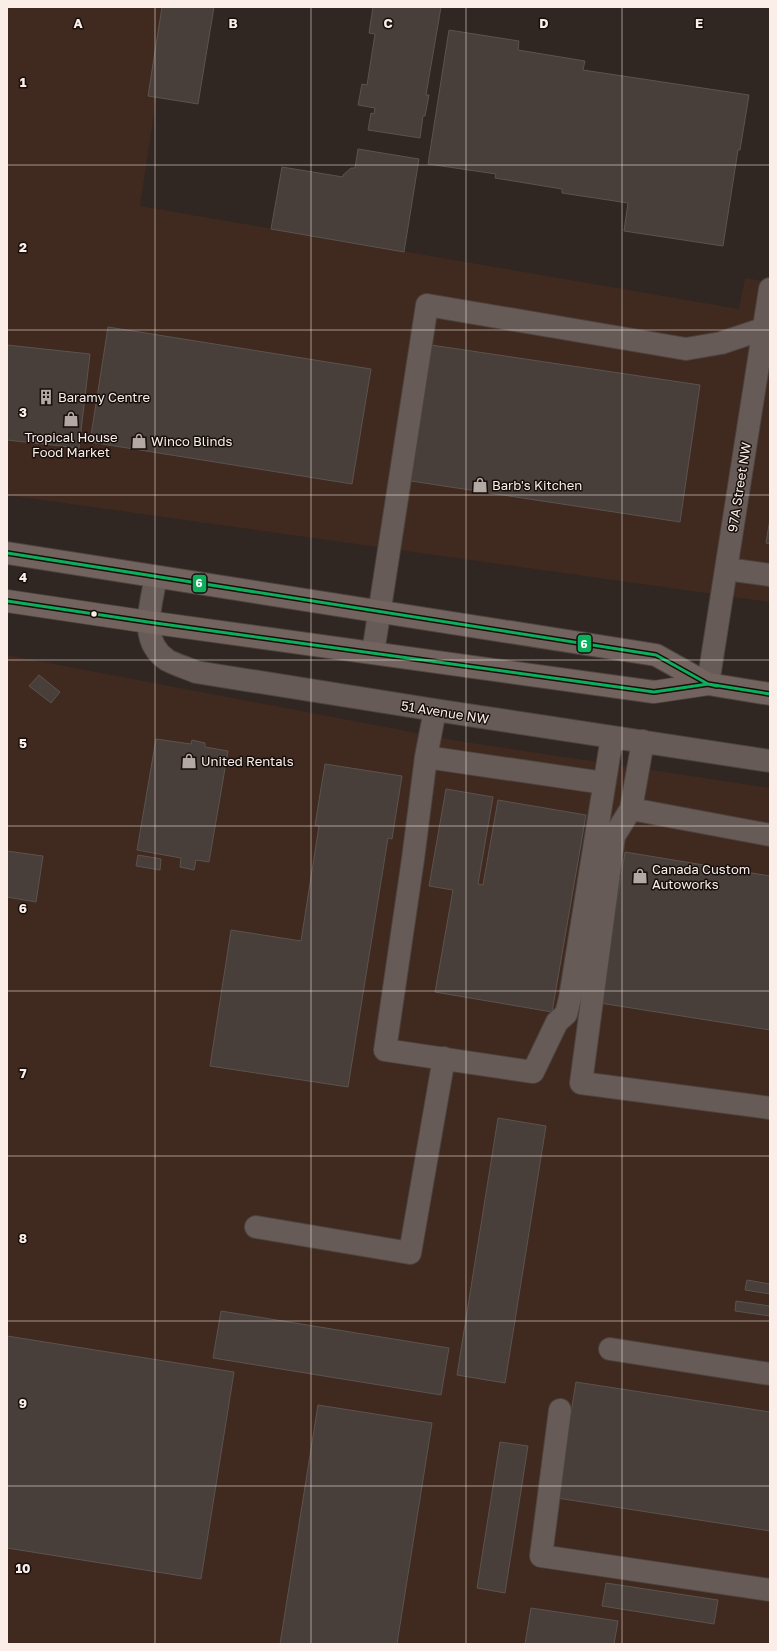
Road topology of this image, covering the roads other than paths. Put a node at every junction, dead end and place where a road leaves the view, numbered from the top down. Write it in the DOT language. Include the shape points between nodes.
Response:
graph roads {
  1 [pos="770,289"];
  2 [pos="767,329"];
  3 [pos="7,553"];
  4 [pos="726,569"];
  5 [pos="770,575"];
  6 [pos="156,577"];
  7 [pos="7,601"];
  8 [pos="379,612"];
  9 [pos="148,622"];
  10 [pos="373,653"];
  11 [pos="708,684"];
  12 [pos="770,694"];
  13 [pos="435,710"];
  14 [pos="612,737"];
  15 [pos="643,741"];
  16 [pos="426,757"];
  17 [pos="770,761"];
  18 [pos="604,783"];
  19 [pos="631,809"];
  20 [pos="770,835"];
  21 [pos="444,1058"];
  22 [pos="770,1108"];
  23 [pos="256,1227"];
  24 [pos="610,1349"];
  25 [pos="770,1374"];
  26 [pos="560,1410"];
  27 [pos="770,1590"];
  1 -- 2 [label="street, 97A Street NW"];
  2 -- 4 [label="street, 97A Street NW"];
  2 -- 8 [label="street" via="721,343 686,349 427,305"];
  3 -- 6 [label="main road"];
  4 -- 5 [label="street"];
  4 -- 11 [label="street, 97A Street NW"];
  6 -- 8 [label="main road"];
  6 -- 9 [label="street, 51 Avenue NW"];
  7 -- 9 [label="main road"];
  8 -- 10 [label="street"];
  8 -- 11 [label="main road" via="656,655"];
  9 -- 10 [label="main road"];
  9 -- 13 [label="street, 51 Avenue NW" via="151,642 157,650 167,660 196,672"];
  10 -- 11 [label="main road" via="654,692"];
  11 -- 12 [label="main road"];
  13 -- 14 [label="street, 51 Avenue NW"];
  13 -- 16 [label="street"];
  14 -- 15 [label="street, 51 Avenue NW"];
  14 -- 18 [label="street"];
  15 -- 17 [label="street, 51 Avenue NW"];
  15 -- 19 [label="street"];
  16 -- 18 [label="street"];
  16 -- 21 [label="street" via="385,1050"];
  18 -- 21 [label="street" via="570,998 566,1014 557,1022 534,1072"];
  19 -- 20 [label="street"];
  19 -- 22 [label="street" via="614,836 582,1082"];
  21 -- 23 [label="street" via="410,1253"];
  24 -- 25 [label="street"];
  26 -- 27 [label="street" via="541,1556"];
}
